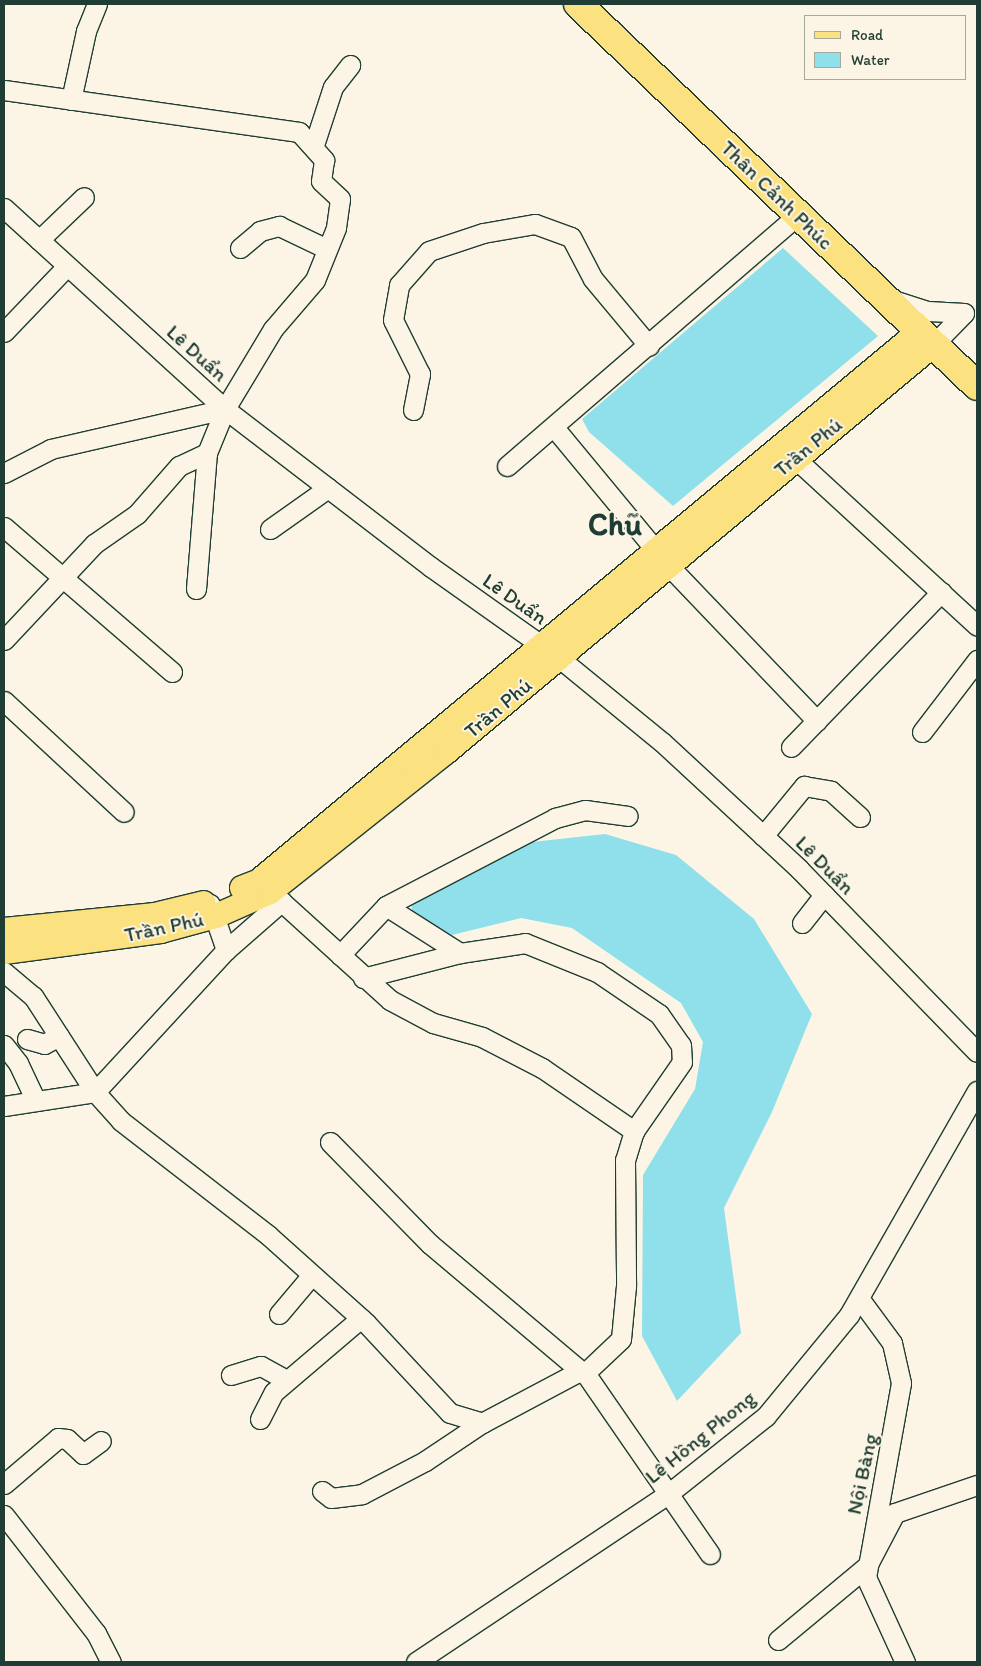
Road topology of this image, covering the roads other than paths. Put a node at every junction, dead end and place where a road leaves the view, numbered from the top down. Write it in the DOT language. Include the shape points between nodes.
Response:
graph roads {
  1 [pos="97,4"];
  2 [pos="578,4"];
  3 [pos="350,65"];
  4 [pos="4,90"];
  5 [pos="71,100"];
  6 [pos="314,145"];
  7 [pos="84,197"];
  8 [pos="4,208"];
  9 [pos="798,215"];
  10 [pos="39,240"];
  11 [pos="240,248"];
  12 [pos="325,248"];
  13 [pos="67,266"];
  14 [pos="884,297"];
  15 [pos="971,311"];
  16 [pos="4,332"];
  17 [pos="927,338"];
  18 [pos="649,346"];
  19 [pos="977,386"];
  20 [pos="225,409"];
  21 [pos="413,410"];
  22 [pos="557,431"];
  23 [pos="788,452"];
  24 [pos="207,453"];
  25 [pos="507,466"];
  26 [pos="4,473"];
  27 [pos="328,488"];
  28 [pos="4,528"];
  29 [pos="270,529"];
  30 [pos="662,557"];
  31 [pos="61,579"];
  32 [pos="196,589"];
  33 [pos="941,592"];
  34 [pos="977,626"];
  35 [pos="4,640"];
  36 [pos="550,651"];
  37 [pos="977,660"];
  38 [pos="172,672"];
  39 [pos="4,701"];
  40 [pos="817,720"];
  41 [pos="922,732"];
  42 [pos="791,747"];
  43 [pos="124,812"];
  44 [pos="628,816"];
  45 [pos="860,817"];
  46 [pos="762,836"];
  47 [pos="270,891"];
  48 [pos="824,895"];
  49 [pos="386,906"];
  50 [pos="212,908"];
  51 [pos="802,923"];
  52 [pos="4,930"];
  53 [pos="226,950"];
  54 [pos="4,952"];
  55 [pos="460,953"];
  56 [pos="340,955"];
  57 [pos="4,972"];
  58 [pos="363,978"];
  59 [pos="58,1036"];
  60 [pos="27,1039"];
  61 [pos="4,1045"];
  62 [pos="977,1052"];
  63 [pos="977,1091"];
  64 [pos="95,1092"];
  65 [pos="36,1101"];
  66 [pos="4,1106"];
  67 [pos="634,1131"];
  68 [pos="330,1142"];
  69 [pos="312,1276"];
  70 [pos="859,1298"];
  71 [pos="279,1314"];
  72 [pos="361,1318"];
  73 [pos="583,1372"];
  74 [pos="231,1375"];
  75 [pos="283,1378"];
  76 [pos="260,1419"];
  77 [pos="482,1423"];
  78 [pos="101,1441"];
  79 [pos="4,1484"];
  80 [pos="977,1485"];
  81 [pos="322,1491"];
  82 [pos="668,1494"];
  83 [pos="4,1515"];
  84 [pos="710,1554"];
  85 [pos="867,1566"];
  86 [pos="778,1640"];
  87 [pos="111,1662"];
  88 [pos="416,1662"];
  89 [pos="905,1662"];
  1 -- 5 [label="street" via="86,31"];
  2 -- 9 [label="highway, Thân Cảnh Phúc"];
  3 -- 6 [label="street" via="333,87"];
  4 -- 5 [label="street"];
  5 -- 6 [label="street" via="299,132"];
  6 -- 12 [label="street" via="324,160 321,181 340,199 336,228"];
  7 -- 10 [label="street"];
  8 -- 10 [label="street, Lê Duẩn"];
  9 -- 14 [label="highway, Thân Cảnh Phúc"];
  9 -- 18 [label="street"];
  10 -- 13 [label="street, Lê Duẩn"];
  11 -- 12 [label="street" via="260,231 279,226"];
  12 -- 20 [label="street" via="315,280 273,329"];
  13 -- 16 [label="street"];
  13 -- 20 [label="street, Lê Duẩn"];
  14 -- 15 [label="street" via="928,311"];
  14 -- 17 [label="highway, Thân Cảnh Phúc"];
  15 -- 17 [label="street"];
  17 -- 19 [label="highway, Thân Cảnh Phúc"];
  17 -- 23 [label="main road, Trần Phú"];
  18 -- 21 [label="street" via="593,279 571,237 535,224 484,232 429,251 399,285 393,320 420,374"];
  18 -- 25 [label="street"];
  20 -- 24 [label="street"];
  20 -- 26 [label="street" via="51,449"];
  20 -- 27 [label="street, Lê Duẩn"];
  22 -- 30 [label="street"];
  23 -- 30 [label="main road, Trần Phú"];
  23 -- 33 [label="street"];
  24 -- 31 [label="street" via="179,466 137,514 94,544"];
  24 -- 32 [label="street"];
  27 -- 29 [label="street"];
  27 -- 36 [label="street, Lê Duẩn"];
  28 -- 31 [label="street"];
  30 -- 36 [label="main road, Trần Phú"];
  30 -- 40 [label="street"];
  31 -- 35 [label="street"];
  31 -- 38 [label="street"];
  33 -- 34 [label="street"];
  33 -- 40 [label="street"];
  36 -- 46 [label="street, Lê Duẩn" via="662,742"];
  36 -- 47 [label="main road, Trần Phú"];
  37 -- 41 [label="street"];
  39 -- 43 [label="street"];
  40 -- 42 [label="street"];
  44 -- 49 [label="street" via="596,810 566,814"];
  45 -- 46 [label="street" via="831,791 804,786"];
  46 -- 48 [label="street, Lê Duẩn"];
  47 -- 50 [label="main road, Trần Phú"];
  47 -- 53 [label="street, Trần Phú"];
  47 -- 56 [label="street"];
  48 -- 51 [label="street"];
  48 -- 62 [label="street, Lê Duẩn"];
  49 -- 55 [label="street"];
  49 -- 56 [label="street"];
  50 -- 52 [label="main road, Trần Phú"];
  50 -- 53 [label="street"];
  50 -- 54 [label="main road, Trần Phú" via="161,931"];
  53 -- 64 [label="street, Trần Phú"];
  55 -- 58 [label="street"];
  55 -- 67 [label="street" via="525,943 556,952 597,972 668,1023 681,1045 682,1062"];
  56 -- 58 [label="street"];
  57 -- 59 [label="street" via="33,996"];
  58 -- 67 [label="street" via="415,1015 482,1037 542,1068"];
  59 -- 60 [label="street" via="44,1044"];
  59 -- 64 [label="street"];
  61 -- 65 [label="street" via="18,1063"];
  63 -- 70 [label="street, Lê Hồng Phong"];
  64 -- 65 [label="street"];
  64 -- 69 [label="street" via="121,1121 260,1229"];
  65 -- 66 [label="street"];
  67 -- 73 [label="street" via="624,1168 623,1331 617,1346"];
  68 -- 73 [label="street" via="430,1244"];
  69 -- 71 [label="street"];
  69 -- 72 [label="street"];
  70 -- 82 [label="street, Lê Hồng Phong" via="766,1416"];
  70 -- 85 [label="street, Nội Bàng" via="892,1343 902,1383"];
  72 -- 75 [label="street"];
  72 -- 77 [label="street" via="431,1398 450,1413"];
  73 -- 77 [label="street"];
  73 -- 82 [label="street"];
  74 -- 75 [label="street" via="261,1366"];
  75 -- 76 [label="street"];
  77 -- 81 [label="street" via="424,1461 362,1494 331,1498"];
  78 -- 79 [label="street" via="83,1454 67,1439 58,1438"];
  80 -- 85 [label="street" via="895,1512"];
  82 -- 84 [label="street"];
  82 -- 88 [label="street, Lê Hồng Phong"];
  83 -- 87 [label="street" via="96,1633"];
  85 -- 86 [label="street"];
  85 -- 89 [label="street, Nội Bàng" via="875,1602"];
}
